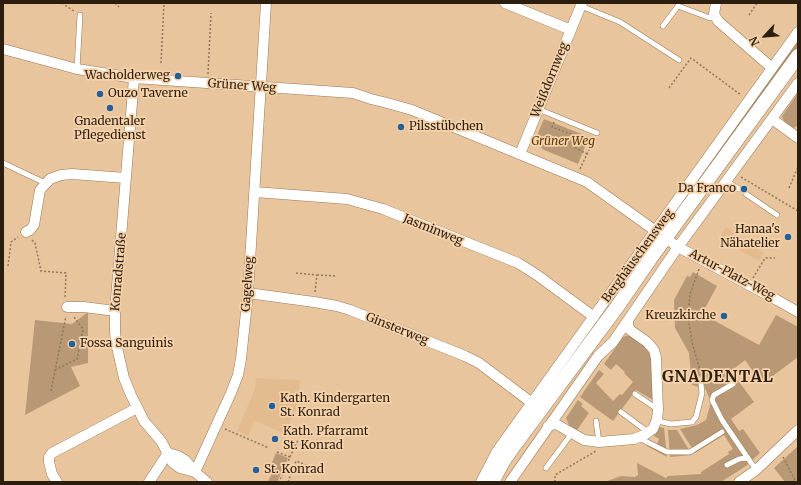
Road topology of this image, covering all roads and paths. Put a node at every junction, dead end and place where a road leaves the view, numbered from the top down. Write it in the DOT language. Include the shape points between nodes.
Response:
graph roads {
  1 [pos="62,3"];
  2 [pos="115,3"];
  3 [pos="164,3"];
  4 [pos="266,3"];
  5 [pos="505,3"];
  6 [pos="716,3"];
  7 [pos="757,3"];
  8 [pos="581,4"];
  9 [pos="119,7"];
  10 [pos="211,13"];
  11 [pos="80,15"];
  12 [pos="749,15"];
  13 [pos="715,17"];
  14 [pos="663,26"];
  15 [pos="571,30"];
  16 [pos="798,32"];
  17 [pos="3,49"];
  18 [pos="798,56"];
  19 [pos="679,60"];
  20 [pos="161,63"];
  21 [pos="772,68"];
  22 [pos="77,69"];
  23 [pos="134,78"];
  24 [pos="798,83"];
  25 [pos="207,84"];
  26 [pos="261,87"];
  27 [pos="669,88"];
  28 [pos="749,101"];
  29 [pos="538,110"];
  30 [pos="556,117"];
  31 [pos="772,119"];
  32 [pos="597,133"];
  33 [pos="796,134"];
  34 [pos="520,154"];
  35 [pos="587,154"];
  36 [pos="3,163"];
  37 [pos="798,166"];
  38 [pos="732,172"];
  39 [pos="126,178"];
  40 [pos="576,178"];
  41 [pos="726,181"];
  42 [pos="45,183"];
  43 [pos="789,188"];
  44 [pos="739,189"];
  45 [pos="255,192"];
  46 [pos="746,194"];
  47 [pos="798,211"];
  48 [pos="777,215"];
  49 [pos="26,232"];
  50 [pos="661,234"];
  51 [pos="678,247"];
  52 [pos="775,258"];
  53 [pos="703,260"];
  54 [pos="8,266"];
  55 [pos="296,273"];
  56 [pos="317,275"];
  57 [pos="337,276"];
  58 [pos="749,285"];
  59 [pos="248,294"];
  60 [pos="314,302"];
  61 [pos="67,307"];
  62 [pos="797,310"];
  63 [pos="115,311"];
  64 [pos="594,317"];
  65 [pos="628,321"];
  66 [pos="55,370"];
  67 [pos="702,382"];
  68 [pos="733,384"];
  69 [pos="51,391"];
  70 [pos="635,394"];
  71 [pos="532,403"];
  72 [pos="137,408"];
  73 [pos="621,412"];
  74 [pos="657,415"];
  75 [pos="596,421"];
  76 [pos="216,424"];
  77 [pos="548,426"];
  78 [pos="798,430"];
  79 [pos="722,432"];
  80 [pos="572,433"];
  81 [pos="648,433"];
  82 [pos="638,438"];
  83 [pos="298,440"];
  84 [pos="599,446"];
  85 [pos="269,448"];
  86 [pos="779,448"];
  87 [pos="277,452"];
  88 [pos="168,453"];
  89 [pos="290,457"];
  90 [pos="748,458"];
  91 [pos="728,465"];
  92 [pos="546,468"];
  93 [pos="324,470"];
  94 [pos="756,470"];
  95 [pos="195,472"];
  96 [pos="512,479"];
  97 [pos="57,482"];
  98 [pos="149,482"];
  99 [pos="207,482"];
  100 [pos="279,482"];
  101 [pos="288,482"];
  102 [pos="481,482"];
  103 [pos="492,482"];
  104 [pos="523,482"];
  105 [pos="555,482"];
  106 [pos="739,482"];
  107 [pos="796,482"];
  1 -- 11 [label="path"];
  2 -- 9 [label="path"];
  3 -- 20 [label="path"];
  4 -- 26 [label="street"];
  5 -- 15 [label="street"];
  6 -- 13 [label="street"];
  7 -- 12 [label="path"];
  8 -- 15 [label="street, Weißdornweg"];
  8 -- 19 [label="lane, Weißdornweg" via="620,22"];
  10 -- 25 [label="path"];
  11 -- 22 [label="lane"];
  13 -- 14 [label="lane" via="710,18 678,6"];
  13 -- 21 [label="street"];
  15 -- 29 [label="street, Weißdornweg"];
  16 -- 21 [label="street, Berghäuschensweg"];
  17 -- 22 [label="street, Grüner Weg"];
  18 -- 50 [label="main road, Berghäuschensweg"];
  21 -- 28 [label="street, Berghäuschensweg"];
  22 -- 23 [label="street, Grüner Weg"];
  23 -- 25 [label="street, Grüner Weg"];
  23 -- 39 [label="street, Konradstraße"];
  24 -- 31 [label="street"];
  25 -- 26 [label="street, Grüner Weg"];
  26 -- 34 [label="street, Grüner Weg" via="353,93 412,110"];
  26 -- 45 [label="street, Gagelweg"];
  27 -- 28 [label="path" via="691,58"];
  28 -- 50 [label="street, Berghäuschensweg"];
  29 -- 30 [label="lane"];
  29 -- 34 [label="street, Weißdornweg"];
  30 -- 32 [label="lane"];
  30 -- 35 [label="path" via="552,127 570,134 574,147"];
  31 -- 33 [label="street"];
  31 -- 38 [label="street"];
  32 -- 35 [label="path"];
  34 -- 40 [label="street, Grüner Weg"];
  35 -- 40 [label="path"];
  36 -- 42 [label="lane"];
  37 -- 43 [label="path"];
  38 -- 41 [label="street"];
  38 -- 47 [label="path"];
  39 -- 42 [label="street" via="67,174"];
  39 -- 63 [label="street, Konradstraße"];
  40 -- 50 [label="street, Grüner Weg" via="587,182"];
  41 -- 44 [label="lane"];
  41 -- 51 [label="street"];
  42 -- 49 [label="street" via="39,194 34,225"];
  45 -- 59 [label="street, Gagelweg"];
  45 -- 64 [label="street, Jasminweg" via="347,199 383,209 518,263"];
  46 -- 48 [label="lane"];
  49 -- 54 [label="path" via="11,242"];
  49 -- 61 [label="path" via="35,244 41,271 66,273 64,298"];
  50 -- 51 [label="street, Artur-Platz-Weg"];
  50 -- 64 [label="street, Berghäuschensweg"];
  50 -- 103 [label="main road, Berghäuschensweg" via="620,303 516,443"];
  51 -- 53 [label="street, Artur-Platz-Weg"];
  51 -- 65 [label="street"];
  52 -- 58 [label="path" via="765,258"];
  53 -- 58 [label="street, Artur-Platz-Weg"];
  53 -- 67 [label="path" via="692,287 688,318"];
  55 -- 56 [label="path"];
  56 -- 57 [label="path"];
  56 -- 60 [label="path"];
  58 -- 62 [label="street, Artur-Platz-Weg"];
  59 -- 60 [label="street, Ginsterweg"];
  59 -- 76 [label="street, Gagelweg" via="242,359 231,393"];
  60 -- 71 [label="street, Ginsterweg" via="350,310 465,356"];
  61 -- 63 [label="street" via="84,306"];
  61 -- 66 [label="path"];
  61 -- 66 [label="path" via="83,329 77,359"];
  63 -- 72 [label="street, Konradstraße" via="120,362"];
  64 -- 71 [label="street, Berghäuschensweg"];
  65 -- 74 [label="street" via="630,330 647,342 655,352"];
  65 -- 77 [label="street" via="613,342 598,356"];
  66 -- 69 [label="path"];
  67 -- 74 [label="lane" via="702,393 692,422 671,424 662,422"];
  68 -- 90 [label="lane" via="712,400 722,420"];
  70 -- 74 [label="lane"];
  71 -- 102 [label="street, Berghäuschensweg" via="496,453"];
  72 -- 88 [label="street, Konradstraße"];
  72 -- 97 [label="street" via="52,453 48,462"];
  73 -- 81 [label="lane"];
  74 -- 81 [label="street" via="653,429"];
  75 -- 84 [label="lane"];
  76 -- 85 [label="path"];
  76 -- 95 [label="street, Gagelweg"];
  77 -- 80 [label="street" via="556,424"];
  77 -- 96 [label="street"];
  78 -- 86 [label="street"];
  79 -- 82 [label="lane" via="690,452 667,452"];
  80 -- 84 [label="street"];
  80 -- 92 [label="lane"];
  81 -- 82 [label="street"];
  82 -- 84 [label="street"];
  83 -- 89 [label="path"];
  84 -- 105 [label="path" via="556,476"];
  86 -- 94 [label="street"];
  86 -- 107 [label="path"];
  87 -- 89 [label="path"];
  88 -- 95 [label="street, Konradstraße" via="177,466"];
  88 -- 98 [label="street"];
  89 -- 100 [label="path"];
  90 -- 91 [label="lane" via="739,459"];
  90 -- 94 [label="lane"];
  93 -- 101 [label="path" via="296,461"];
  94 -- 106 [label="street"];
  95 -- 99 [label="street, Konradstraße"];
  96 -- 104 [label="street"];
}
